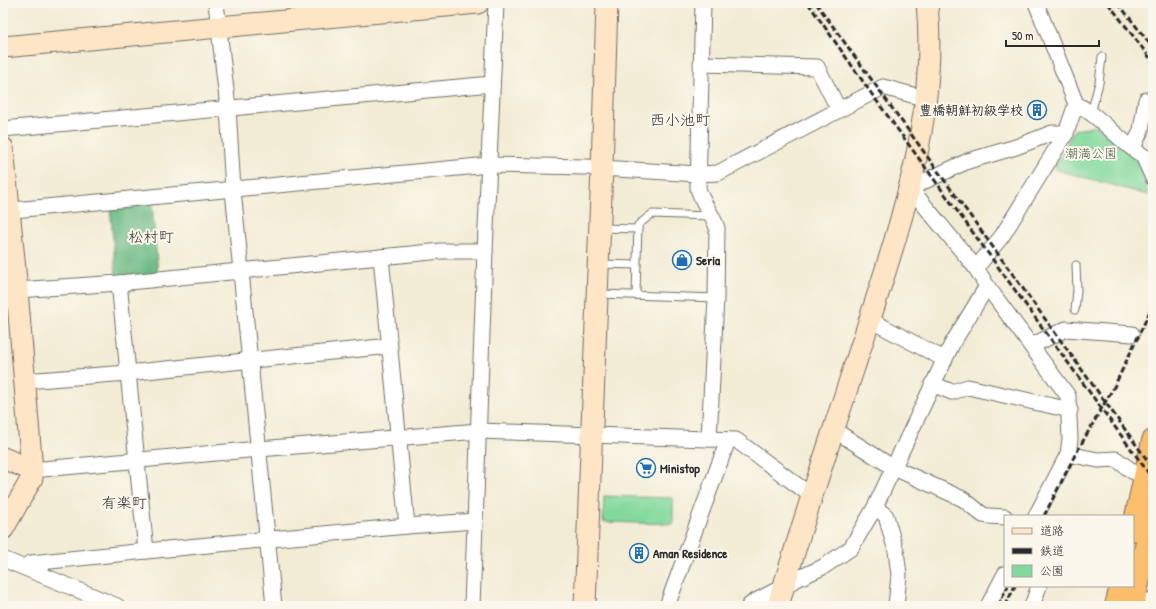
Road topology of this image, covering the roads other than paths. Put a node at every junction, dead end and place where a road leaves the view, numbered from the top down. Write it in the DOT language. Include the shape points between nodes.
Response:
graph roads {
  1 [pos="216,3"];
  2 [pos="478,3"];
  3 [pos="496,3"];
  4 [pos="607,3"];
  5 [pos="703,3"];
  6 [pos="927,3"];
  7 [pos="1036,3"];
  8 [pos="218,27"];
  9 [pos="3,47"];
  10 [pos="1102,57"];
  11 [pos="701,64"];
  12 [pos="492,84"];
  13 [pos="927,99"];
  14 [pos="1146,100"];
  15 [pos="1076,104"];
  16 [pos="228,108"];
  17 [pos="839,110"];
  18 [pos="1091,113"];
  19 [pos="3,129"];
  20 [pos="1066,133"];
  21 [pos="3,148"];
  22 [pos="1143,155"];
  23 [pos="489,165"];
  24 [pos="602,168"];
  25 [pos="698,174"];
  26 [pos="1153,178"];
  27 [pos="910,188"];
  28 [pos="233,190"];
  29 [pos="6,211"];
  30 [pos="711,216"];
  31 [pos="600,228"];
  32 [pos="638,229"];
  33 [pos="485,251"];
  34 [pos="381,257"];
  35 [pos="599,264"];
  36 [pos="637,265"];
  37 [pos="1076,265"];
  38 [pos="976,268"];
  39 [pos="241,270"];
  40 [pos="119,283"];
  41 [pos="987,286"];
  42 [pos="10,290"];
  43 [pos="597,294"];
  44 [pos="636,295"];
  45 [pos="716,298"];
  46 [pos="1075,310"];
  47 [pos="870,320"];
  48 [pos="1132,334"];
  49 [pos="390,346"];
  50 [pos="1031,346"];
  51 [pos="250,359"];
  52 [pos="944,359"];
  53 [pos="127,373"];
  54 [pos="25,381"];
  55 [pos="932,384"];
  56 [pos="1070,410"];
  57 [pos="834,430"];
  58 [pos="479,432"];
  59 [pos="592,435"];
  60 [pos="399,438"];
  61 [pos="709,439"];
  62 [pos="728,440"];
  63 [pos="1153,441"];
  64 [pos="259,449"];
  65 [pos="1068,454"];
  66 [pos="3,458"];
  67 [pos="137,461"];
  68 [pos="894,468"];
  69 [pos="32,470"];
  70 [pos="1145,476"];
  71 [pos="812,496"];
  72 [pos="876,507"];
  73 [pos="1153,514"];
  74 [pos="1037,515"];
  75 [pos="1004,517"];
  76 [pos="475,521"];
  77 [pos="406,526"];
  78 [pos="1134,526"];
  79 [pos="3,529"];
  80 [pos="268,540"];
  81 [pos="146,551"];
  82 [pos="3,558"];
  83 [pos="23,567"];
  84 [pos="1004,576"];
  85 [pos="1134,576"];
  86 [pos="1039,587"];
  87 [pos="780,597"];
  88 [pos="117,606"];
  89 [pos="274,606"];
  90 [pos="472,606"];
  91 [pos="585,606"];
  92 [pos="667,606"];
  93 [pos="749,606"];
  94 [pos="896,606"];
  95 [pos="988,606"];
  96 [pos="1032,606"];
  1 -- 8 [label="street"];
  2 -- 8 [label="street"];
  3 -- 12 [label="street"];
  4 -- 24 [label="street"];
  5 -- 11 [label="street"];
  6 -- 13 [label="street"];
  7 -- 15 [label="street"];
  8 -- 9 [label="street"];
  8 -- 16 [label="street"];
  10 -- 18 [label="lane" via="1099,83"];
  11 -- 17 [label="street" via="817,67"];
  11 -- 25 [label="street"];
  12 -- 16 [label="street"];
  12 -- 23 [label="street"];
  13 -- 17 [label="street" via="884,86"];
  13 -- 27 [label="street"];
  14 -- 22 [label="street" via="1141,130"];
  15 -- 18 [label="street"];
  15 -- 20 [label="street"];
  16 -- 19 [label="street"];
  16 -- 28 [label="street"];
  17 -- 25 [label="street" via="718,173"];
  18 -- 22 [label="street"];
  20 -- 27 [label="street" via="1052,133 968,161"];
  20 -- 38 [label="street" via="1002,236"];
  21 -- 29 [label="street"];
  22 -- 26 [label="street"];
  23 -- 24 [label="street"];
  23 -- 28 [label="street"];
  23 -- 33 [label="street"];
  24 -- 25 [label="street"];
  24 -- 31 [label="street"];
  25 -- 30 [label="street" via="699,193"];
  27 -- 38 [label="street"];
  27 -- 47 [label="street"];
  28 -- 29 [label="street"];
  28 -- 39 [label="street"];
  29 -- 42 [label="street"];
  30 -- 32 [label="lane" via="652,214 638,225"];
  30 -- 45 [label="street" via="717,228"];
  31 -- 32 [label="lane"];
  31 -- 35 [label="street"];
  32 -- 36 [label="lane"];
  33 -- 34 [label="street" via="441,251"];
  33 -- 58 [label="street"];
  34 -- 39 [label="street"];
  34 -- 49 [label="street"];
  35 -- 36 [label="lane"];
  35 -- 43 [label="street"];
  36 -- 44 [label="lane"];
  37 -- 46 [label="lane"];
  38 -- 41 [label="street"];
  39 -- 40 [label="street"];
  39 -- 51 [label="street"];
  40 -- 42 [label="street"];
  40 -- 53 [label="street"];
  41 -- 50 [label="street"];
  41 -- 52 [label="street" via="962,324"];
  42 -- 54 [label="street"];
  43 -- 44 [label="lane"];
  43 -- 59 [label="street"];
  44 -- 45 [label="lane"];
  45 -- 61 [label="street"];
  47 -- 52 [label="street"];
  47 -- 57 [label="street"];
  48 -- 50 [label="street" via="1075,326"];
  49 -- 51 [label="street"];
  49 -- 60 [label="street"];
  50 -- 56 [label="street" via="1068,396"];
  51 -- 53 [label="street"];
  51 -- 64 [label="street"];
  52 -- 55 [label="street"];
  53 -- 54 [label="street"];
  53 -- 67 [label="street"];
  54 -- 69 [label="street"];
  55 -- 56 [label="street" via="952,392 968,387"];
  55 -- 68 [label="street"];
  56 -- 65 [label="street"];
  57 -- 68 [label="street"];
  57 -- 71 [label="street"];
  58 -- 59 [label="street"];
  58 -- 60 [label="street"];
  58 -- 76 [label="street"];
  59 -- 61 [label="street"];
  59 -- 91 [label="street"];
  60 -- 64 [label="street"];
  60 -- 77 [label="street"];
  61 -- 62 [label="street"];
  62 -- 71 [label="street" via="736,440"];
  62 -- 92 [label="street"];
  63 -- 70 [label="highway"];
  64 -- 67 [label="street"];
  64 -- 80 [label="street"];
  65 -- 70 [label="street" via="1098,460 1116,459 1132,471"];
  65 -- 74 [label="street"];
  66 -- 69 [label="street"];
  67 -- 69 [label="street"];
  67 -- 81 [label="street"];
  68 -- 72 [label="street"];
  68 -- 75 [label="street" via="963,499 983,515"];
  69 -- 79 [label="street" via="32,478"];
  70 -- 78 [label="highway"];
  71 -- 87 [label="street"];
  72 -- 87 [label="street" via="851,548 823,567 799,578"];
  72 -- 94 [label="street" via="886,516 896,551 899,575"];
  73 -- 85 [label="highway"];
  76 -- 77 [label="street"];
  76 -- 90 [label="street"];
  77 -- 80 [label="street"];
  80 -- 81 [label="street"];
  80 -- 89 [label="street"];
  81 -- 83 [label="street" via="31,563"];
  82 -- 83 [label="street"];
  83 -- 88 [label="street"];
  84 -- 95 [label="street"];
  86 -- 96 [label="street"];
  87 -- 93 [label="street" via="754,602"];
}
